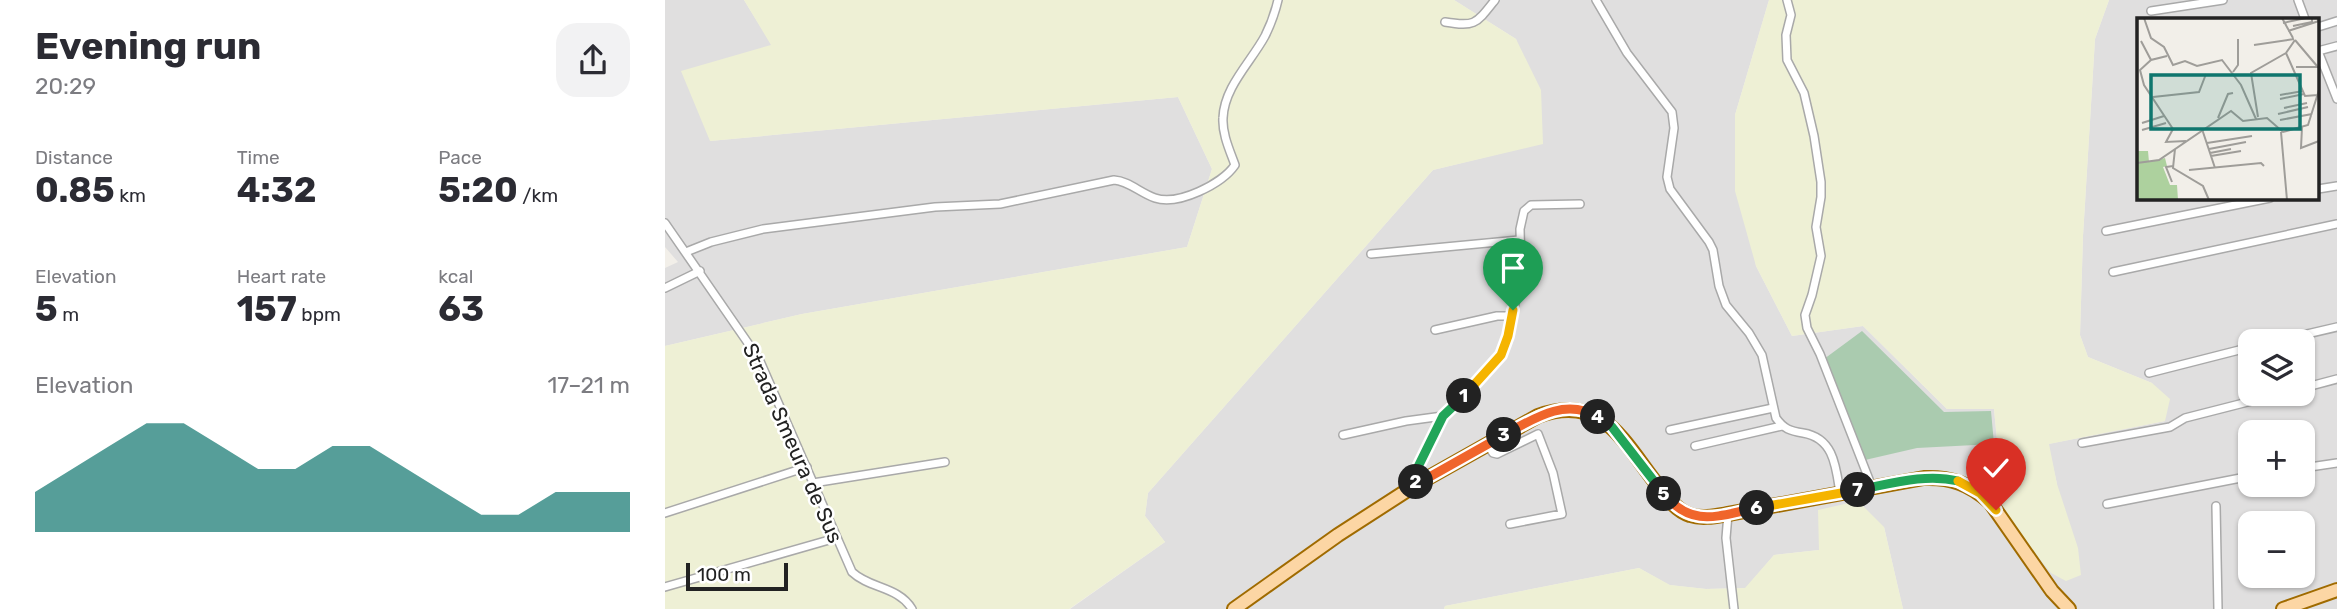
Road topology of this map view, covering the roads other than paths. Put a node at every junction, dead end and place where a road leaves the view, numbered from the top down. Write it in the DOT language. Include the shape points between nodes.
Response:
graph roads {
  1 [pos="1278,0"];
  2 [pos="1495,0"];
  3 [pos="1596,0"];
  4 [pos="1787,0"];
  5 [pos="2223,0"];
  6 [pos="2298,0"];
  7 [pos="2151,11"];
  8 [pos="2305,18"];
  9 [pos="2337,21"];
  10 [pos="1445,22"];
  11 [pos="2319,27"];
  12 [pos="2337,46"];
  13 [pos="2319,51"];
  14 [pos="2319,54"];
  15 [pos="2337,99"];
  16 [pos="2337,186"];
  17 [pos="2319,189"];
  18 [pos="2260,200"];
  19 [pos="1580,204"];
  20 [pos="665,223"];
  21 [pos="2337,224"];
  22 [pos="2106,231"];
  23 [pos="1520,240"];
  24 [pos="686,252"];
  25 [pos="1371,254"];
  26 [pos="700,271"];
  27 [pos="2113,272"];
  28 [pos="665,288"];
  29 [pos="1511,316"];
  30 [pos="2337,327"];
  31 [pos="1435,330"];
  32 [pos="2315,332"];
  33 [pos="2238,350"];
  34 [pos="2149,373"];
  35 [pos="2337,379"];
  36 [pos="2315,385"];
  37 [pos="2238,404"];
  38 [pos="1773,408"];
  39 [pos="1443,416"];
  40 [pos="1782,426"];
  41 [pos="1670,430"];
  42 [pos="1343,435"];
  43 [pos="2082,443"];
  44 [pos="1487,444"];
  45 [pos="1695,446"];
  46 [pos="945,462"];
  47 [pos="2337,463"];
  48 [pos="2315,466"];
  49 [pos="807,467"];
  50 [pos="2238,479"];
  51 [pos="813,483"];
  52 [pos="1417,484"];
  53 [pos="1872,487"];
  54 [pos="1840,493"];
  55 [pos="2107,504"];
  56 [pos="2216,506"];
  57 [pos="665,513"];
  58 [pos="1728,513"];
  59 [pos="1510,524"];
  60 [pos="836,538"];
  61 [pos="665,587"];
  62 [pos="2337,590"];
  63 [pos="912,609"];
  64 [pos="1235,609"];
  65 [pos="1734,609"];
  66 [pos="2069,609"];
  67 [pos="2218,609"];
  68 [pos="2283,609"];
  1 -- 24 [label="street" via="1264,38 1224,106 1224,131 1235,165 1223,178 1200,190 1159,200 1114,180 1000,204 935,207 762,229"];
  2 -- 10 [label="street" via="1473,24"];
  3 -- 38 [label="street" via="1627,53 1671,111 1670,189 1713,250 1725,304 1762,355"];
  4 -- 53 [label="street" via="1791,15 1787,60 1804,93 1821,182 1816,227 1821,256 1805,315 1807,328"];
  5 -- 7 [label="street"];
  6 -- 8 [label="street"];
  9 -- 11 [label="street"];
  12 -- 13 [label="street"];
  14 -- 15 [label="street"];
  16 -- 17 [label="street"];
  18 -- 22 [label="street"];
  19 -- 23 [label="street" via="1531,205 1524,211"];
  20 -- 24 [label="street, Strada Smeura de Sus"];
  21 -- 27 [label="street"];
  23 -- 25 [label="street"];
  23 -- 29 [label="street" via="1521,270"];
  24 -- 26 [label="street, Strada Smeura de Sus"];
  26 -- 28 [label="street"];
  26 -- 49 [label="street, Strada Smeura de Sus" via="759,359"];
  29 -- 31 [label="street"];
  29 -- 39 [label="street" via="1501,355"];
  30 -- 32 [label="street"];
  33 -- 34 [label="street"];
  35 -- 36 [label="street"];
  37 -- 43 [label="street" via="2185,418 2169,427"];
  38 -- 40 [label="street"];
  38 -- 41 [label="street"];
  39 -- 42 [label="street"];
  39 -- 52 [label="street" via="1414,475"];
  40 -- 45 [label="street"];
  40 -- 54 [label="street" via="1815,436 1830,448"];
  44 -- 52 [label="main road"];
  44 -- 58 [label="main road" via="1538,416 1575,408 1595,414 1612,427 1681,510 1697,517"];
  44 -- 59 [label="street" via="1497,454 1538,434 1553,473 1562,513"];
  46 -- 51 [label="street"];
  47 -- 48 [label="street"];
  49 -- 51 [label="street, Strada Smeura de Sus"];
  49 -- 57 [label="street"];
  50 -- 55 [label="street"];
  51 -- 60 [label="street, Strada Smeura de Sus"];
  52 -- 64 [label="main road"];
  53 -- 54 [label="main road"];
  53 -- 66 [label="main road" via="1939,478 1971,487 1990,502"];
  54 -- 58 [label="main road"];
  56 -- 67 [label="street"];
  58 -- 65 [label="street" via="1726,538"];
  60 -- 61 [label="street"];
  60 -- 63 [label="street, Strada Smeura de Sus" via="852,572 901,596"];
  62 -- 68 [label="main road"];
}
